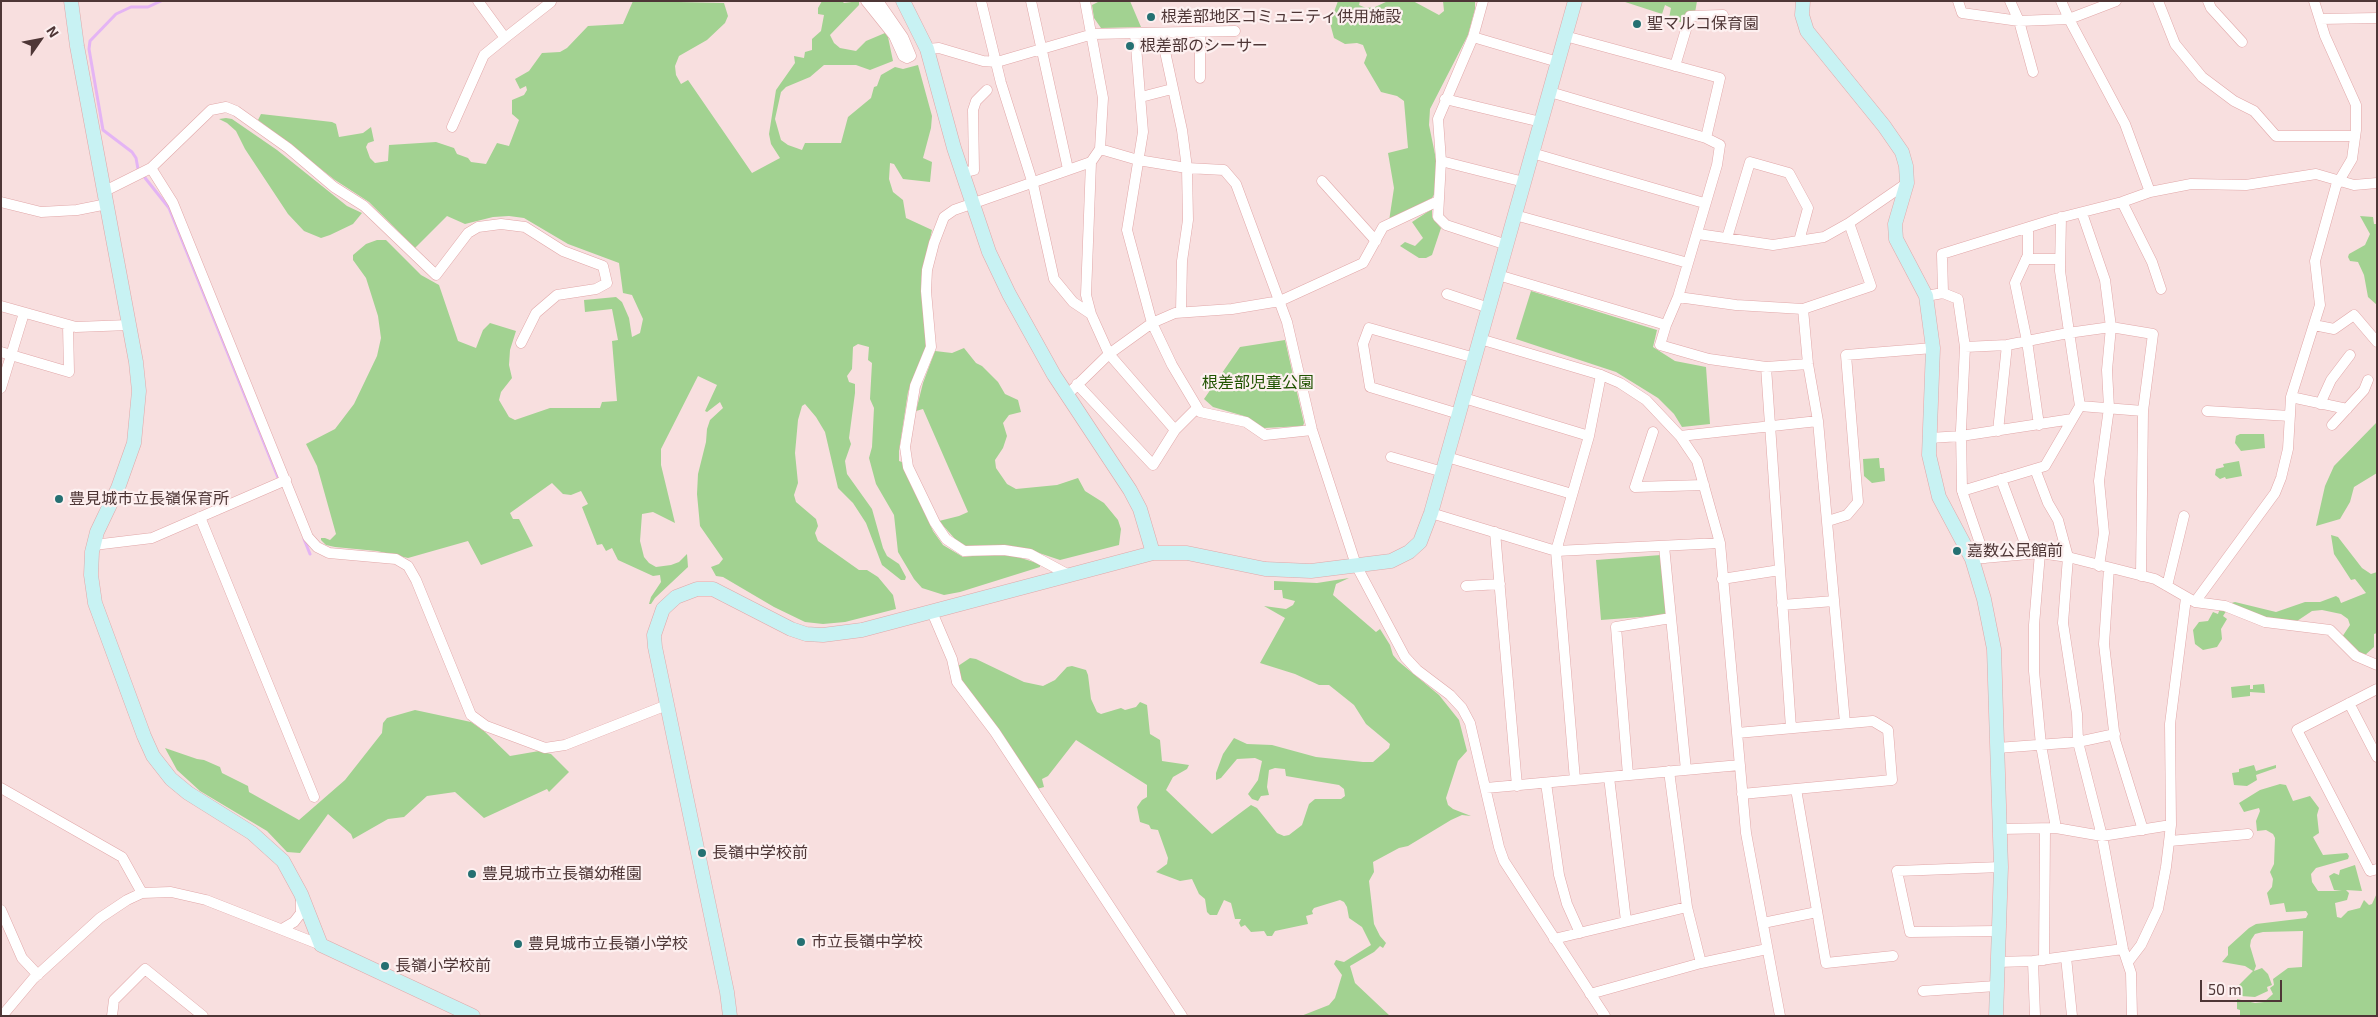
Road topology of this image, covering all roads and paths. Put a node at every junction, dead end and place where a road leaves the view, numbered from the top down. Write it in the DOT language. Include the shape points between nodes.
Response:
graph roads {
  1 [pos="71,1"];
  2 [pos="478,1"];
  3 [pos="866,1"];
  4 [pos="878,1"];
  5 [pos="903,1"];
  6 [pos="981,1"];
  7 [pos="1031,1"];
  8 [pos="1085,1"];
  9 [pos="1483,1"];
  10 [pos="1802,1"];
  11 [pos="1958,1"];
  12 [pos="2010,1"];
  13 [pos="2061,1"];
  14 [pos="2116,1"];
  15 [pos="2158,1"];
  16 [pos="2208,1"];
  17 [pos="2314,1"];
  18 [pos="551,2"];
  19 [pos="1571,2"];
  20 [pos="1723,15"];
  21 [pos="2377,18"];
  22 [pos="2069,19"];
  23 [pos="2320,19"];
  24 [pos="2019,21"];
  25 [pos="1235,31"];
  26 [pos="1200,32"];
  27 [pos="1161,33"];
  28 [pos="1093,34"];
  29 [pos="1135,34"];
  30 [pos="1565,36"];
  31 [pos="1473,37"];
  32 [pos="505,38"];
  33 [pos="2242,42"];
  34 [pos="1042,48"];
  35 [pos="928,49"];
  36 [pos="997,62"];
  37 [pos="1558,62"];
  38 [pos="1675,66"];
  39 [pos="2033,72"];
  40 [pos="1200,78"];
  41 [pos="1172,89"];
  42 [pos="987,90"];
  43 [pos="1550,92"];
  44 [pos="1141,97"];
  45 [pos="1445,99"];
  46 [pos="1541,122"];
  47 [pos="452,127"];
  48 [pos="2355,136"];
  49 [pos="1706,138"];
  50 [pos="1100,149"];
  51 [pos="1532,153"];
  52 [pos="1138,160"];
  53 [pos="1441,161"];
  54 [pos="1091,162"];
  55 [pos="151,168"];
  56 [pos="1187,168"];
  57 [pos="1068,169"];
  58 [pos="962,173"];
  59 [pos="1322,181"];
  60 [pos="2340,181"];
  61 [pos="1524,182"];
  62 [pos="1907,183"];
  63 [pos="2377,183"];
  64 [pos="1033,184"];
  65 [pos="2150,192"];
  66 [pos="106,198"];
  67 [pos="1438,201"];
  68 [pos="1,202"];
  69 [pos="2122,202"];
  70 [pos="1704,203"];
  71 [pos="972,205"];
  72 [pos="2082,213"];
  73 [pos="1515,215"];
  74 [pos="2061,217"];
  75 [pos="1849,223"];
  76 [pos="2028,228"];
  77 [pos="1698,234"];
  78 [pos="1727,238"];
  79 [pos="1376,241"];
  80 [pos="1798,241"];
  81 [pos="1507,245"];
  82 [pos="2026,259"];
  83 [pos="2060,259"];
  84 [pos="1688,263"];
  85 [pos="1498,275"];
  86 [pos="2161,289"];
  87 [pos="1943,293"];
  88 [pos="1447,294"];
  89 [pos="1926,296"];
  90 [pos="1678,297"];
  91 [pos="1280,301"];
  92 [pos="1,306"];
  93 [pos="1489,308"];
  94 [pos="1803,309"];
  95 [pos="1181,312"];
  96 [pos="24,313"];
  97 [pos="1091,314"];
  98 [pos="1152,323"];
  99 [pos="68,325"];
  100 [pos="129,325"];
  101 [pos="1666,325"];
  102 [pos="2314,325"];
  103 [pos="2111,327"];
  104 [pos="2068,332"];
  105 [pos="1480,339"];
  106 [pos="2027,341"];
  107 [pos="2377,342"];
  108 [pos="522,343"];
  109 [pos="2007,345"];
  110 [pos="1965,346"];
  111 [pos="1933,348"];
  112 [pos="6,354"];
  113 [pos="1109,354"];
  114 [pos="2350,354"];
  115 [pos="1475,358"];
  116 [pos="1808,364"];
  117 [pos="1766,367"];
  118 [pos="1601,375"];
  119 [pos="2368,380"];
  120 [pos="1077,384"];
  121 [pos="1,388"];
  122 [pos="1067,394"];
  123 [pos="1464,398"];
  124 [pos="2291,398"];
  125 [pos="2320,404"];
  126 [pos="2080,406"];
  127 [pos="1197,408"];
  128 [pos="2109,408"];
  129 [pos="2347,409"];
  130 [pos="2143,411"];
  131 [pos="2207,411"];
  132 [pos="1459,414"];
  133 [pos="2290,416"];
  134 [pos="2072,419"];
  135 [pos="1818,421"];
  136 [pos="2039,424"];
  137 [pos="2332,425"];
  138 [pos="1770,426"];
  139 [pos="1175,430"];
  140 [pos="1312,430"];
  141 [pos="1998,431"];
  142 [pos="1653,432"];
  143 [pos="1589,436"];
  144 [pos="1680,436"];
  145 [pos="1961,436"];
  146 [pos="1930,438"];
  147 [pos="1392,457"];
  148 [pos="1447,457"];
  149 [pos="2035,469"];
  150 [pos="1443,472"];
  151 [pos="286,480"];
  152 [pos="2001,480"];
  153 [pos="1704,485"];
  154 [pos="1962,491"];
  155 [pos="1572,494"];
  156 [pos="1431,513"];
  157 [pos="2184,516"];
  158 [pos="200,517"];
  159 [pos="1828,521"];
  160 [pos="1495,532"];
  161 [pos="1720,543"];
  162 [pos="94,545"];
  163 [pos="1664,546"];
  164 [pos="1556,551"];
  165 [pos="1153,553"];
  166 [pos="2034,553"];
  167 [pos="2068,557"];
  168 [pos="1978,558"];
  169 [pos="1356,565"];
  170 [pos="2104,567"];
  171 [pos="1780,570"];
  172 [pos="1069,575"];
  173 [pos="2140,576"];
  174 [pos="1722,579"];
  175 [pos="1500,584"];
  176 [pos="1466,586"];
  177 [pos="2167,586"];
  178 [pos="1834,600"];
  179 [pos="2190,600"];
  180 [pos="1782,605"];
  181 [pos="932,612"];
  182 [pos="1671,618"];
  183 [pos="2377,665"];
  184 [pos="2377,689"];
  185 [pos="2349,703"];
  186 [pos="666,705"];
  187 [pos="1845,723"];
  188 [pos="1791,728"];
  189 [pos="1737,733"];
  190 [pos="2115,734"];
  191 [pos="2078,742"];
  192 [pos="2040,745"];
  193 [pos="1997,748"];
  194 [pos="2377,757"];
  195 [pos="1740,765"];
  196 [pos="1686,770"];
  197 [pos="1669,771"];
  198 [pos="1628,775"];
  199 [pos="1609,777"];
  200 [pos="1575,780"];
  201 [pos="1546,783"];
  202 [pos="1517,786"];
  203 [pos="1486,788"];
  204 [pos="1796,789"];
  205 [pos="2,790"];
  206 [pos="1742,794"];
  207 [pos="314,797"];
  208 [pos="2171,825"];
  209 [pos="2056,828"];
  210 [pos="2000,829"];
  211 [pos="2045,829"];
  212 [pos="2143,830"];
  213 [pos="2248,834"];
  214 [pos="2102,836"];
  215 [pos="2170,841"];
  216 [pos="2001,867"];
  217 [pos="2377,869"];
  218 [pos="142,893"];
  219 [pos="301,894"];
  220 [pos="1687,907"];
  221 [pos="1,910"];
  222 [pos="1817,912"];
  223 [pos="1626,921"];
  224 [pos="1763,923"];
  225 [pos="282,929"];
  226 [pos="1999,931"];
  227 [pos="1580,933"];
  228 [pos="1554,939"];
  229 [pos="321,945"];
  230 [pos="1767,949"];
  231 [pos="2123,950"];
  232 [pos="1893,956"];
  233 [pos="2066,957"];
  234 [pos="2039,960"];
  235 [pos="1997,962"];
  236 [pos="2128,962"];
  237 [pos="1701,963"];
  238 [pos="38,975"];
  239 [pos="1996,986"];
  240 [pos="1923,991"];
  241 [pos="1590,994"];
  242 [pos="3,1010"];
  243 [pos="112,1016"];
  244 [pos="204,1016"];
  245 [pos="473,1016"];
  246 [pos="730,1016"];
  247 [pos="1182,1016"];
  248 [pos="1605,1016"];
  249 [pos="1780,1016"];
  250 [pos="1996,1016"];
  251 [pos="2035,1016"];
  252 [pos="2072,1016"];
  253 [pos="2132,1016"];
  1 -- 66 [label="street"];
  2 -- 32 [label="street"];
  3 -- 4 [label="street" via="885,24 903,56 912,56"];
  5 -- 35 [label="street"];
  6 -- 36 [label="street"];
  7 -- 34 [label="street"];
  8 -- 28 [label="street"];
  9 -- 31 [label="street"];
  10 -- 62 [label="street" via="1807,31 1902,152"];
  11 -- 24 [label="street" via="1962,13"];
  12 -- 24 [label="street"];
  13 -- 22 [label="street"];
  14 -- 22 [label="street"];
  15 -- 48 [label="street" via="2175,44 2202,77 2234,101 2254,111 2276,136"];
  16 -- 33 [label="street"];
  17 -- 23 [label="street"];
  18 -- 32 [label="street"];
  19 -- 30 [label="street"];
  20 -- 38 [label="street" via="1690,16"];
  21 -- 23 [label="street"];
  22 -- 24 [label="street"];
  22 -- 65 [label="street" via="2126,124"];
  23 -- 48 [label="street" via="2356,105"];
  24 -- 39 [label="street"];
  25 -- 26 [label="street"];
  26 -- 27 [label="street"];
  26 -- 40 [label="street"];
  27 -- 29 [label="street"];
  27 -- 41 [label="street"];
  28 -- 29 [label="street"];
  28 -- 34 [label="street"];
  28 -- 50 [label="street" via="1103,98"];
  29 -- 44 [label="street"];
  30 -- 37 [label="street"];
  30 -- 38 [label="street"];
  31 -- 37 [label="street"];
  31 -- 45 [label="street"];
  32 -- 47 [label="street" via="484,55"];
  34 -- 36 [label="street"];
  34 -- 57 [label="street"];
  35 -- 36 [label="street" via="939,48"];
  35 -- 58 [label="street"];
  36 -- 64 [label="street"];
  37 -- 43 [label="street"];
  38 -- 49 [label="street" via="1720,78"];
  41 -- 44 [label="street"];
  41 -- 56 [label="street"];
  42 -- 58 [label="street" via="976,101 973,110 974,170"];
  43 -- 46 [label="street"];
  43 -- 49 [label="street"];
  44 -- 52 [label="street" via="1143,132"];
  45 -- 46 [label="street"];
  45 -- 53 [label="street" via="1438,119"];
  46 -- 51 [label="street"];
  48 -- 60 [label="street" via="2352,159"];
  49 -- 70 [label="street" via="1720,145 1718,166"];
  50 -- 52 [label="street"];
  50 -- 54 [label="street"];
  51 -- 61 [label="street"];
  51 -- 70 [label="street"];
  52 -- 56 [label="street"];
  52 -- 98 [label="street" via="1127,230"];
  53 -- 61 [label="street"];
  53 -- 67 [label="street"];
  54 -- 57 [label="street"];
  54 -- 97 [label="street" via="1086,295"];
  55 -- 66 [label="street"];
  55 -- 108 [label="street" via="211,110 226,107 288,148 334,187 364,206 436,275 468,233 478,226 501,224 525,227 563,251 603,266 607,282 596,290 557,295 536,313"];
  55 -- 151 [label="street" via="173,203"];
  56 -- 91 [label="street" via="1224,170 1236,184"];
  56 -- 95 [label="street" via="1188,220 1182,260"];
  57 -- 64 [label="street"];
  58 -- 71 [label="street"];
  59 -- 79 [label="street"];
  60 -- 63 [label="street" via="2354,185"];
  60 -- 65 [label="street" via="2316,174 2246,185 2192,184"];
  60 -- 102 [label="street" via="2315,261 2320,305"];
  61 -- 73 [label="street"];
  62 -- 75 [label="street"];
  62 -- 89 [label="street" via="1895,224 1896,239"];
  64 -- 71 [label="street"];
  64 -- 97 [label="street" via="1054,280 1073,302"];
  65 -- 69 [label="street"];
  66 -- 68 [label="street" via="77,210 42,212"];
  66 -- 100 [label="street"];
  67 -- 79 [label="street" via="1383,227"];
  67 -- 81 [label="street" via="1438,217 1446,225"];
  69 -- 72 [label="street"];
  69 -- 86 [label="street" via="2152,262"];
  70 -- 77 [label="street"];
  71 -- 122 [label="street" via="1009,294"];
  71 -- 172 [label="street" via="944,217 927,270 931,347 915,386 905,447 908,467 946,539 964,551 1004,550 1030,554"];
  72 -- 74 [label="street"];
  72 -- 103 [label="street" via="2105,280"];
  73 -- 81 [label="street"];
  73 -- 84 [label="street"];
  74 -- 76 [label="street"];
  74 -- 83 [label="street"];
  75 -- 80 [label="street" via="1824,237"];
  75 -- 94 [label="street" via="1871,286"];
  76 -- 82 [label="street"];
  76 -- 87 [label="street" via="1942,254"];
  77 -- 78 [label="street"];
  77 -- 84 [label="street"];
  78 -- 80 [label="street" via="1773,245"];
  78 -- 80 [label="street" via="1750,162 1789,173 1808,208"];
  79 -- 91 [label="street" via="1363,263"];
  81 -- 85 [label="street"];
  82 -- 83 [label="street"];
  82 -- 106 [label="street" via="2015,283"];
  83 -- 104 [label="street"];
  84 -- 90 [label="street"];
  85 -- 93 [label="street"];
  85 -- 101 [label="street"];
  87 -- 89 [label="street"];
  87 -- 110 [label="street" via="1958,299"];
  88 -- 93 [label="street"];
  89 -- 111 [label="street"];
  90 -- 94 [label="street"];
  90 -- 101 [label="street"];
  91 -- 95 [label="street" via="1232,309"];
  91 -- 140 [label="street"];
  92 -- 96 [label="street"];
  93 -- 105 [label="street"];
  94 -- 116 [label="street"];
  95 -- 98 [label="street"];
  96 -- 99 [label="street"];
  96 -- 112 [label="street"];
  97 -- 113 [label="street"];
  98 -- 113 [label="street"];
  98 -- 127 [label="street"];
  99 -- 100 [label="street"];
  99 -- 112 [label="street" via="69,372"];
  100 -- 162 [label="street" via="139,391 134,443"];
  101 -- 117 [label="street" via="1660,345 1709,359"];
  102 -- 107 [label="street" via="2334,329 2354,315"];
  102 -- 124 [label="street"];
  103 -- 104 [label="street"];
  103 -- 128 [label="street" via="2107,370"];
  103 -- 130 [label="street" via="2153,334"];
  104 -- 106 [label="street"];
  104 -- 126 [label="street"];
  105 -- 115 [label="street"];
  105 -- 118 [label="street"];
  106 -- 109 [label="street"];
  106 -- 136 [label="street"];
  109 -- 110 [label="street"];
  109 -- 141 [label="street"];
  110 -- 145 [label="street"];
  111 -- 146 [label="street"];
  111 -- 159 [label="street" via="1846,355 1858,502 1847,515"];
  112 -- 121 [label="street"];
  113 -- 120 [label="street"];
  113 -- 139 [label="street"];
  114 -- 125 [label="street" via="2331,380"];
  115 -- 123 [label="street"];
  115 -- 132 [label="street" via="1369,328 1363,344 1370,387"];
  116 -- 117 [label="street"];
  116 -- 135 [label="street"];
  117 -- 138 [label="street"];
  118 -- 143 [label="street"];
  118 -- 144 [label="street" via="1646,400"];
  119 -- 129 [label="street" via="2364,390"];
  120 -- 122 [label="street"];
  120 -- 139 [label="street" via="1153,465"];
  122 -- 165 [label="street" via="1130,490 1140,509"];
  123 -- 132 [label="street"];
  123 -- 143 [label="street"];
  124 -- 125 [label="street"];
  124 -- 133 [label="street"];
  125 -- 129 [label="street"];
  126 -- 128 [label="street"];
  126 -- 134 [label="street"];
  127 -- 139 [label="street"];
  127 -- 140 [label="street" via="1200,412 1246,422 1265,434"];
  128 -- 130 [label="street"];
  128 -- 170 [label="street" via="2099,481"];
  129 -- 137 [label="street"];
  130 -- 173 [label="street"];
  131 -- 133 [label="street"];
  132 -- 148 [label="street"];
  133 -- 179 [label="street" via="2288,449 2275,493"];
  134 -- 136 [label="street"];
  134 -- 149 [label="street" via="2045,466"];
  135 -- 138 [label="street"];
  135 -- 159 [label="street"];
  136 -- 141 [label="street"];
  138 -- 144 [label="street"];
  138 -- 171 [label="street"];
  140 -- 169 [label="street"];
  141 -- 145 [label="street"];
  142 -- 153 [label="street" via="1635,487"];
  143 -- 155 [label="street"];
  144 -- 153 [label="street" via="1697,461"];
  145 -- 146 [label="street"];
  145 -- 154 [label="street"];
  146 -- 168 [label="street" via="1929,455 1939,497"];
  147 -- 150 [label="street"];
  148 -- 150 [label="street"];
  148 -- 155 [label="street"];
  149 -- 152 [label="street"];
  149 -- 167 [label="street" via="2058,520"];
  150 -- 156 [label="street"];
  151 -- 158 [label="street"];
  151 -- 186 [label="street" via="308,537 317,547 329,553 396,559 408,566 472,715 486,726 545,748 565,745"];
  152 -- 154 [label="street"];
  152 -- 166 [label="street"];
  153 -- 161 [label="street"];
  154 -- 168 [label="street"];
  155 -- 164 [label="street"];
  156 -- 160 [label="street"];
  156 -- 169 [label="street" via="1420,542 1409,552 1391,561"];
  157 -- 177 [label="street"];
  158 -- 162 [label="street" via="152,538"];
  158 -- 207 [label="street"];
  159 -- 178 [label="street"];
  160 -- 164 [label="street"];
  160 -- 175 [label="street"];
  161 -- 163 [label="street"];
  161 -- 174 [label="street"];
  162 -- 219 [label="street" via="91,575 95,603 153,756 171,779 188,793 252,833 283,861"];
  163 -- 164 [label="street"];
  163 -- 182 [label="street"];
  164 -- 200 [label="street"];
  165 -- 169 [label="street" via="1187,554 1265,569 1311,571"];
  165 -- 172 [label="street"];
  166 -- 167 [label="street"];
  166 -- 168 [label="street"];
  166 -- 192 [label="street" via="2034,671"];
  167 -- 170 [label="street"];
  167 -- 191 [label="street" via="2063,623"];
  168 -- 193 [label="street" via="1994,649"];
  169 -- 203 [label="street" via="1405,657 1462,708 1470,723"];
  170 -- 173 [label="street"];
  170 -- 190 [label="street" via="2104,644"];
  171 -- 174 [label="street"];
  171 -- 180 [label="street"];
  172 -- 181 [label="street"];
  173 -- 177 [label="street"];
  174 -- 189 [label="street"];
  175 -- 176 [label="street"];
  175 -- 202 [label="street"];
  177 -- 179 [label="street"];
  178 -- 180 [label="street"];
  178 -- 187 [label="street"];
  179 -- 183 [label="street" via="2224,606 2265,622 2330,630 2356,656"];
  179 -- 208 [label="street" via="2170,724"];
  180 -- 188 [label="street"];
  181 -- 186 [label="street" via="862,630 806,634 791,630 713,589 697,589 676,596 662,609 654,635"];
  181 -- 247 [label="street" via="952,659 957,682 995,732"];
  182 -- 196 [label="street"];
  182 -- 198 [label="street" via="1616,627"];
  184 -- 185 [label="street"];
  185 -- 194 [label="street"];
  185 -- 217 [label="street" via="2297,730 2370,872"];
  186 -- 246 [label="street"];
  187 -- 188 [label="street"];
  187 -- 204 [label="street" via="1873,720 1888,730 1892,780"];
  188 -- 189 [label="street"];
  189 -- 195 [label="street"];
  190 -- 191 [label="street"];
  190 -- 212 [label="street"];
  191 -- 192 [label="street"];
  191 -- 214 [label="street"];
  192 -- 193 [label="street"];
  192 -- 209 [label="street"];
  193 -- 210 [label="street"];
  195 -- 196 [label="street"];
  195 -- 206 [label="street"];
  196 -- 197 [label="street"];
  197 -- 198 [label="street"];
  197 -- 220 [label="street"];
  198 -- 199 [label="street"];
  199 -- 200 [label="street"];
  199 -- 223 [label="street"];
  200 -- 201 [label="street"];
  201 -- 202 [label="street"];
  201 -- 227 [label="street" via="1559,875"];
  202 -- 203 [label="street"];
  203 -- 228 [label="street" via="1504,861"];
  204 -- 206 [label="street"];
  204 -- 222 [label="street"];
  205 -- 218 [label="street" via="122,858"];
  206 -- 224 [label="street"];
  208 -- 212 [label="street"];
  208 -- 215 [label="street"];
  209 -- 211 [label="street"];
  209 -- 214 [label="street"];
  210 -- 211 [label="street"];
  210 -- 216 [label="street"];
  211 -- 234 [label="street"];
  212 -- 214 [label="street"];
  213 -- 215 [label="street"];
  214 -- 231 [label="street"];
  215 -- 236 [label="street" via="2158,909 2141,945"];
  216 -- 226 [label="street"];
  216 -- 226 [label="street" via="1897,871 1910,932"];
  218 -- 225 [label="street" via="171,892 206,900"];
  218 -- 238 [label="street" via="100,918"];
  219 -- 225 [label="street" via="301,913"];
  219 -- 229 [label="street"];
  220 -- 223 [label="street"];
  220 -- 237 [label="street"];
  221 -- 238 [label="street" via="22,958"];
  222 -- 224 [label="street"];
  222 -- 232 [label="street" via="1826,963"];
  223 -- 227 [label="street"];
  224 -- 230 [label="street"];
  225 -- 229 [label="street"];
  226 -- 235 [label="street"];
  227 -- 228 [label="street"];
  228 -- 241 [label="street"];
  229 -- 245 [label="street"];
  230 -- 237 [label="street"];
  230 -- 249 [label="street"];
  231 -- 233 [label="street"];
  231 -- 236 [label="street"];
  233 -- 234 [label="street"];
  233 -- 252 [label="street"];
  234 -- 235 [label="street"];
  234 -- 251 [label="street"];
  235 -- 239 [label="street"];
  236 -- 253 [label="street"];
  237 -- 241 [label="street"];
  238 -- 242 [label="street"];
  239 -- 240 [label="street"];
  239 -- 250 [label="street"];
  241 -- 248 [label="street"];
  243 -- 244 [label="street" via="114,1000 145,969"];
}
